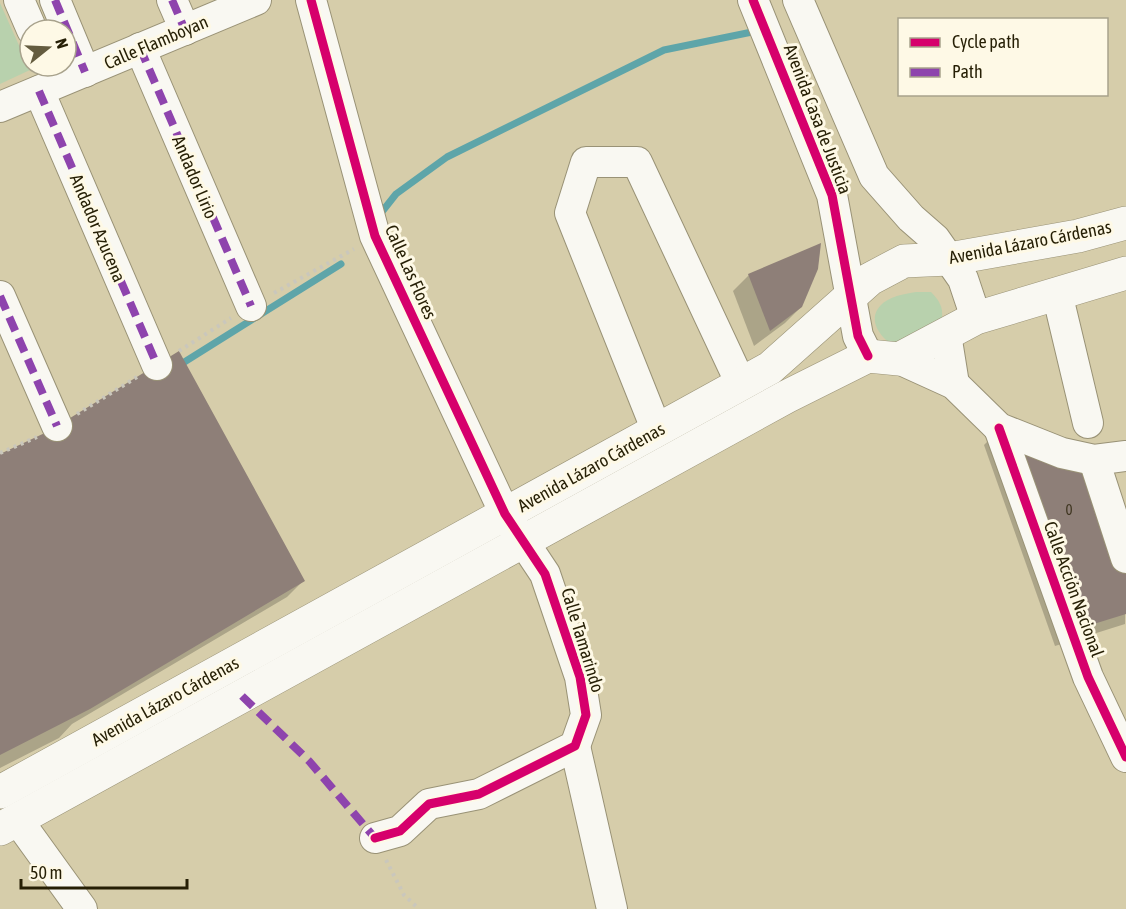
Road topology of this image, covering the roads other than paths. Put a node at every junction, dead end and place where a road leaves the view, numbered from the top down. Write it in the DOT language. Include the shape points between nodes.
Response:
graph roads {
  1 [pos="19,0"];
  2 [pos="55,0"];
  3 [pos="172,0"];
  4 [pos="256,0"];
  5 [pos="311,0"];
  6 [pos="753,0"];
  7 [pos="798,0"];
  8 [pos="27,18"];
  9 [pos="185,30"];
  10 [pos="140,48"];
  11 [pos="85,72"];
  12 [pos="48,80"];
  13 [pos="0,107"];
  14 [pos="1126,223"];
  15 [pos="950,259"];
  16 [pos="1126,273"];
  17 [pos="1057,293"];
  18 [pos="852,295"];
  19 [pos="0,296"];
  20 [pos="251,306"];
  21 [pos="976,318"];
  22 [pos="946,334"];
  23 [pos="883,357"];
  24 [pos="157,365"];
  25 [pos="741,384"];
  26 [pos="954,384"];
  27 [pos="1088,423"];
  28 [pos="57,426"];
  29 [pos="999,428"];
  30 [pos="657,430"];
  31 [pos="1126,456"];
  32 [pos="1094,460"];
  33 [pos="505,514"];
  34 [pos="523,541"];
  35 [pos="1126,558"];
  36 [pos="574,746"];
  37 [pos="1126,757"];
  38 [pos="56,761"];
  39 [pos="71,790"];
  40 [pos="0,792"];
  41 [pos="8,824"];
  42 [pos="375,838"];
  43 [pos="82,909"];
  44 [pos="612,909"];
  1 -- 8 [label="street"];
  2 -- 11 [label="street"];
  3 -- 9 [label="street"];
  4 -- 9 [label="street, Calle Flamboyan"];
  5 -- 33 [label="street, Calle Las Flores" via="375,237"];
  6 -- 18 [label="street, Avenida Casa de Justicia" via="832,195"];
  7 -- 15 [label="street, Avenida Casa de Justicia" via="874,176"];
  9 -- 10 [label="street, Calle Flamboyan"];
  10 -- 11 [label="street, Calle Flamboyan"];
  10 -- 20 [label="street, Andador Lirio"];
  11 -- 12 [label="street, Calle Flamboyan"];
  12 -- 13 [label="street, Calle Flamboyan"];
  12 -- 24 [label="street, Andador Azucena"];
  14 -- 15 [label="main road, Avenida Lázaro Cárdenas" via="1078,236"];
  15 -- 18 [label="main road, Avenida Lázaro Cárdenas" via="904,261 870,279"];
  15 -- 21 [label="street, Avenida Casa de Justicia" via="963,279"];
  16 -- 17 [label="main road, Avenida Lázaro Cárdenas"];
  17 -- 21 [label="main road, Avenida Lázaro Cárdenas"];
  17 -- 27 [label="street"];
  18 -- 23 [label="street, Avenida Casa de Justicia" via="858,336"];
  18 -- 25 [label="main road, Avenida Lázaro Cárdenas" via="770,368"];
  19 -- 28 [label="street"];
  21 -- 22 [label="main road, Avenida Lázaro Cárdenas"];
  22 -- 23 [label="main road, Avenida Lázaro Cárdenas"];
  22 -- 26 [label="street"];
  23 -- 26 [label="street"];
  23 -- 34 [label="main road, Avenida Lázaro Cárdenas" via="786,397"];
  25 -- 30 [label="main road, Avenida Lázaro Cárdenas"];
  25 -- 30 [label="street" via="637,162 586,162 570,213"];
  26 -- 29 [label="street"];
  29 -- 32 [label="street" via="1062,453"];
  29 -- 37 [label="street, Calle Acción Nacional" via="1088,677"];
  30 -- 33 [label="main road, Avenida Lázaro Cárdenas"];
  31 -- 32 [label="street"];
  32 -- 35 [label="street"];
  33 -- 34 [label="street, Calle Las Flores"];
  33 -- 38 [label="main road, Avenida Lázaro Cárdenas"];
  34 -- 36 [label="street, Calle Tamarindo" via="545,574 580,678 586,715"];
  34 -- 39 [label="main road, Avenida Lázaro Cárdenas"];
  36 -- 42 [label="street" via="479,794 429,804 400,831"];
  36 -- 44 [label="street"];
  38 -- 39 [label="street"];
  38 -- 40 [label="main road, Avenida Lázaro Cárdenas"];
  39 -- 41 [label="main road, Avenida Lázaro Cárdenas"];
  41 -- 43 [label="street"];
}
